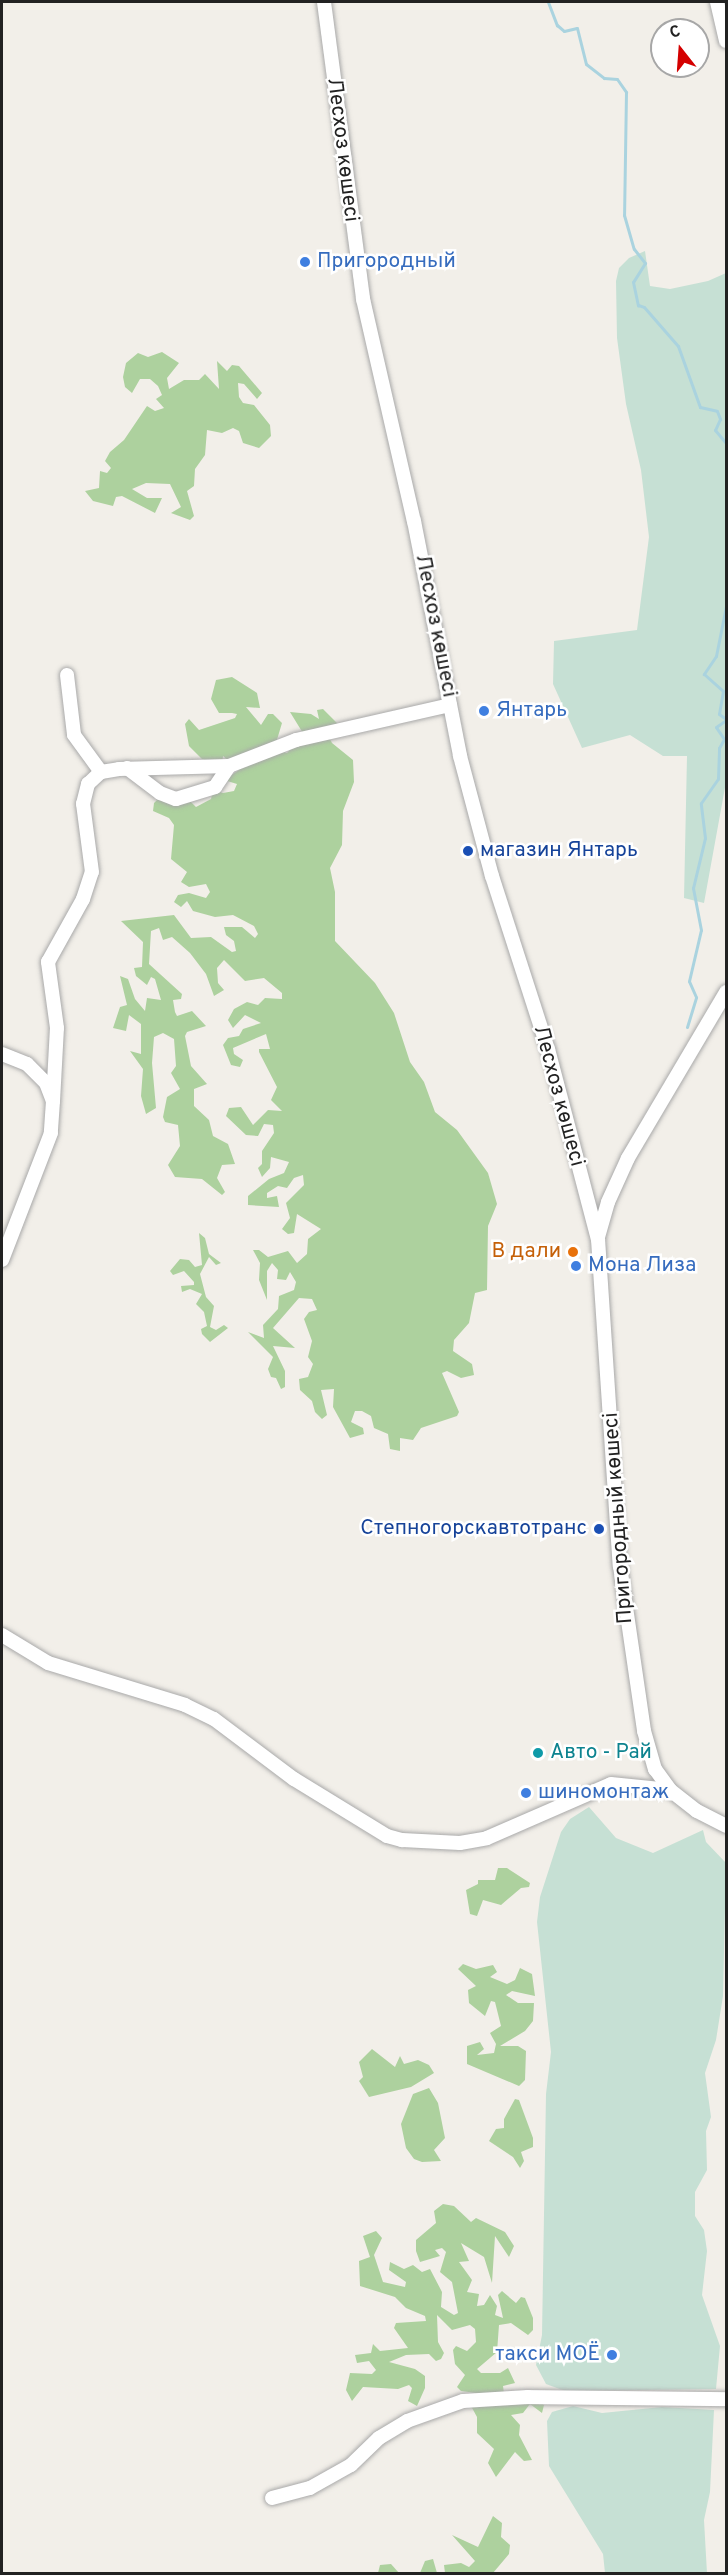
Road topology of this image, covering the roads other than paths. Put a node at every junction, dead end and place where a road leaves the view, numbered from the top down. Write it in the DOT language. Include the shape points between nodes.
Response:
graph roads {
  1 [pos="324,2"];
  2 [pos="717,2"];
  3 [pos="726,41"];
  4 [pos="67,675"];
  5 [pos="450,705"];
  6 [pos="229,766"];
  7 [pos="127,768"];
  8 [pos="101,772"];
  9 [pos="726,992"];
  10 [pos="2,1054"];
  11 [pos="53,1101"];
  12 [pos="598,1239"];
  13 [pos="2,1260"];
  14 [pos="2,1635"];
  15 [pos="670,1790"];
  16 [pos="726,1826"];
  17 [pos="726,2399"];
  18 [pos="272,2498"];
  1 -- 5 [label="street, Лесхоз көшесі" via="363,299 414,521"];
  2 -- 3 [label="street"];
  4 -- 8 [label="street" via="74,735"];
  5 -- 6 [label="street" via="297,740"];
  5 -- 12 [label="street, Лесхоз көшесі" via="492,876 548,1049"];
  6 -- 7 [label="street"];
  6 -- 7 [label="street" via="215,787 176,799 160,793"];
  7 -- 8 [label="street"];
  8 -- 11 [label="street" via="88,784 83,804 92,872 83,899 48,962 57,1028"];
  9 -- 12 [label="street" via="628,1158 608,1202"];
  10 -- 11 [label="street" via="27,1064 46,1083"];
  11 -- 13 [label="street" via="51,1133"];
  12 -- 15 [label="street, Пригородный көшесі" via="625,1617 650,1754"];
  14 -- 15 [label="street" via="48,1663 185,1706 214,1719 294,1779 387,1836 402,1840 460,1843 487,1838 513,1830 611,1784"];
  15 -- 16 [label="street" via="689,1806"];
  17 -- 18 [label="street" via="528,2397 463,2401 407,2421 379,2438 351,2464 310,2488"];
}
